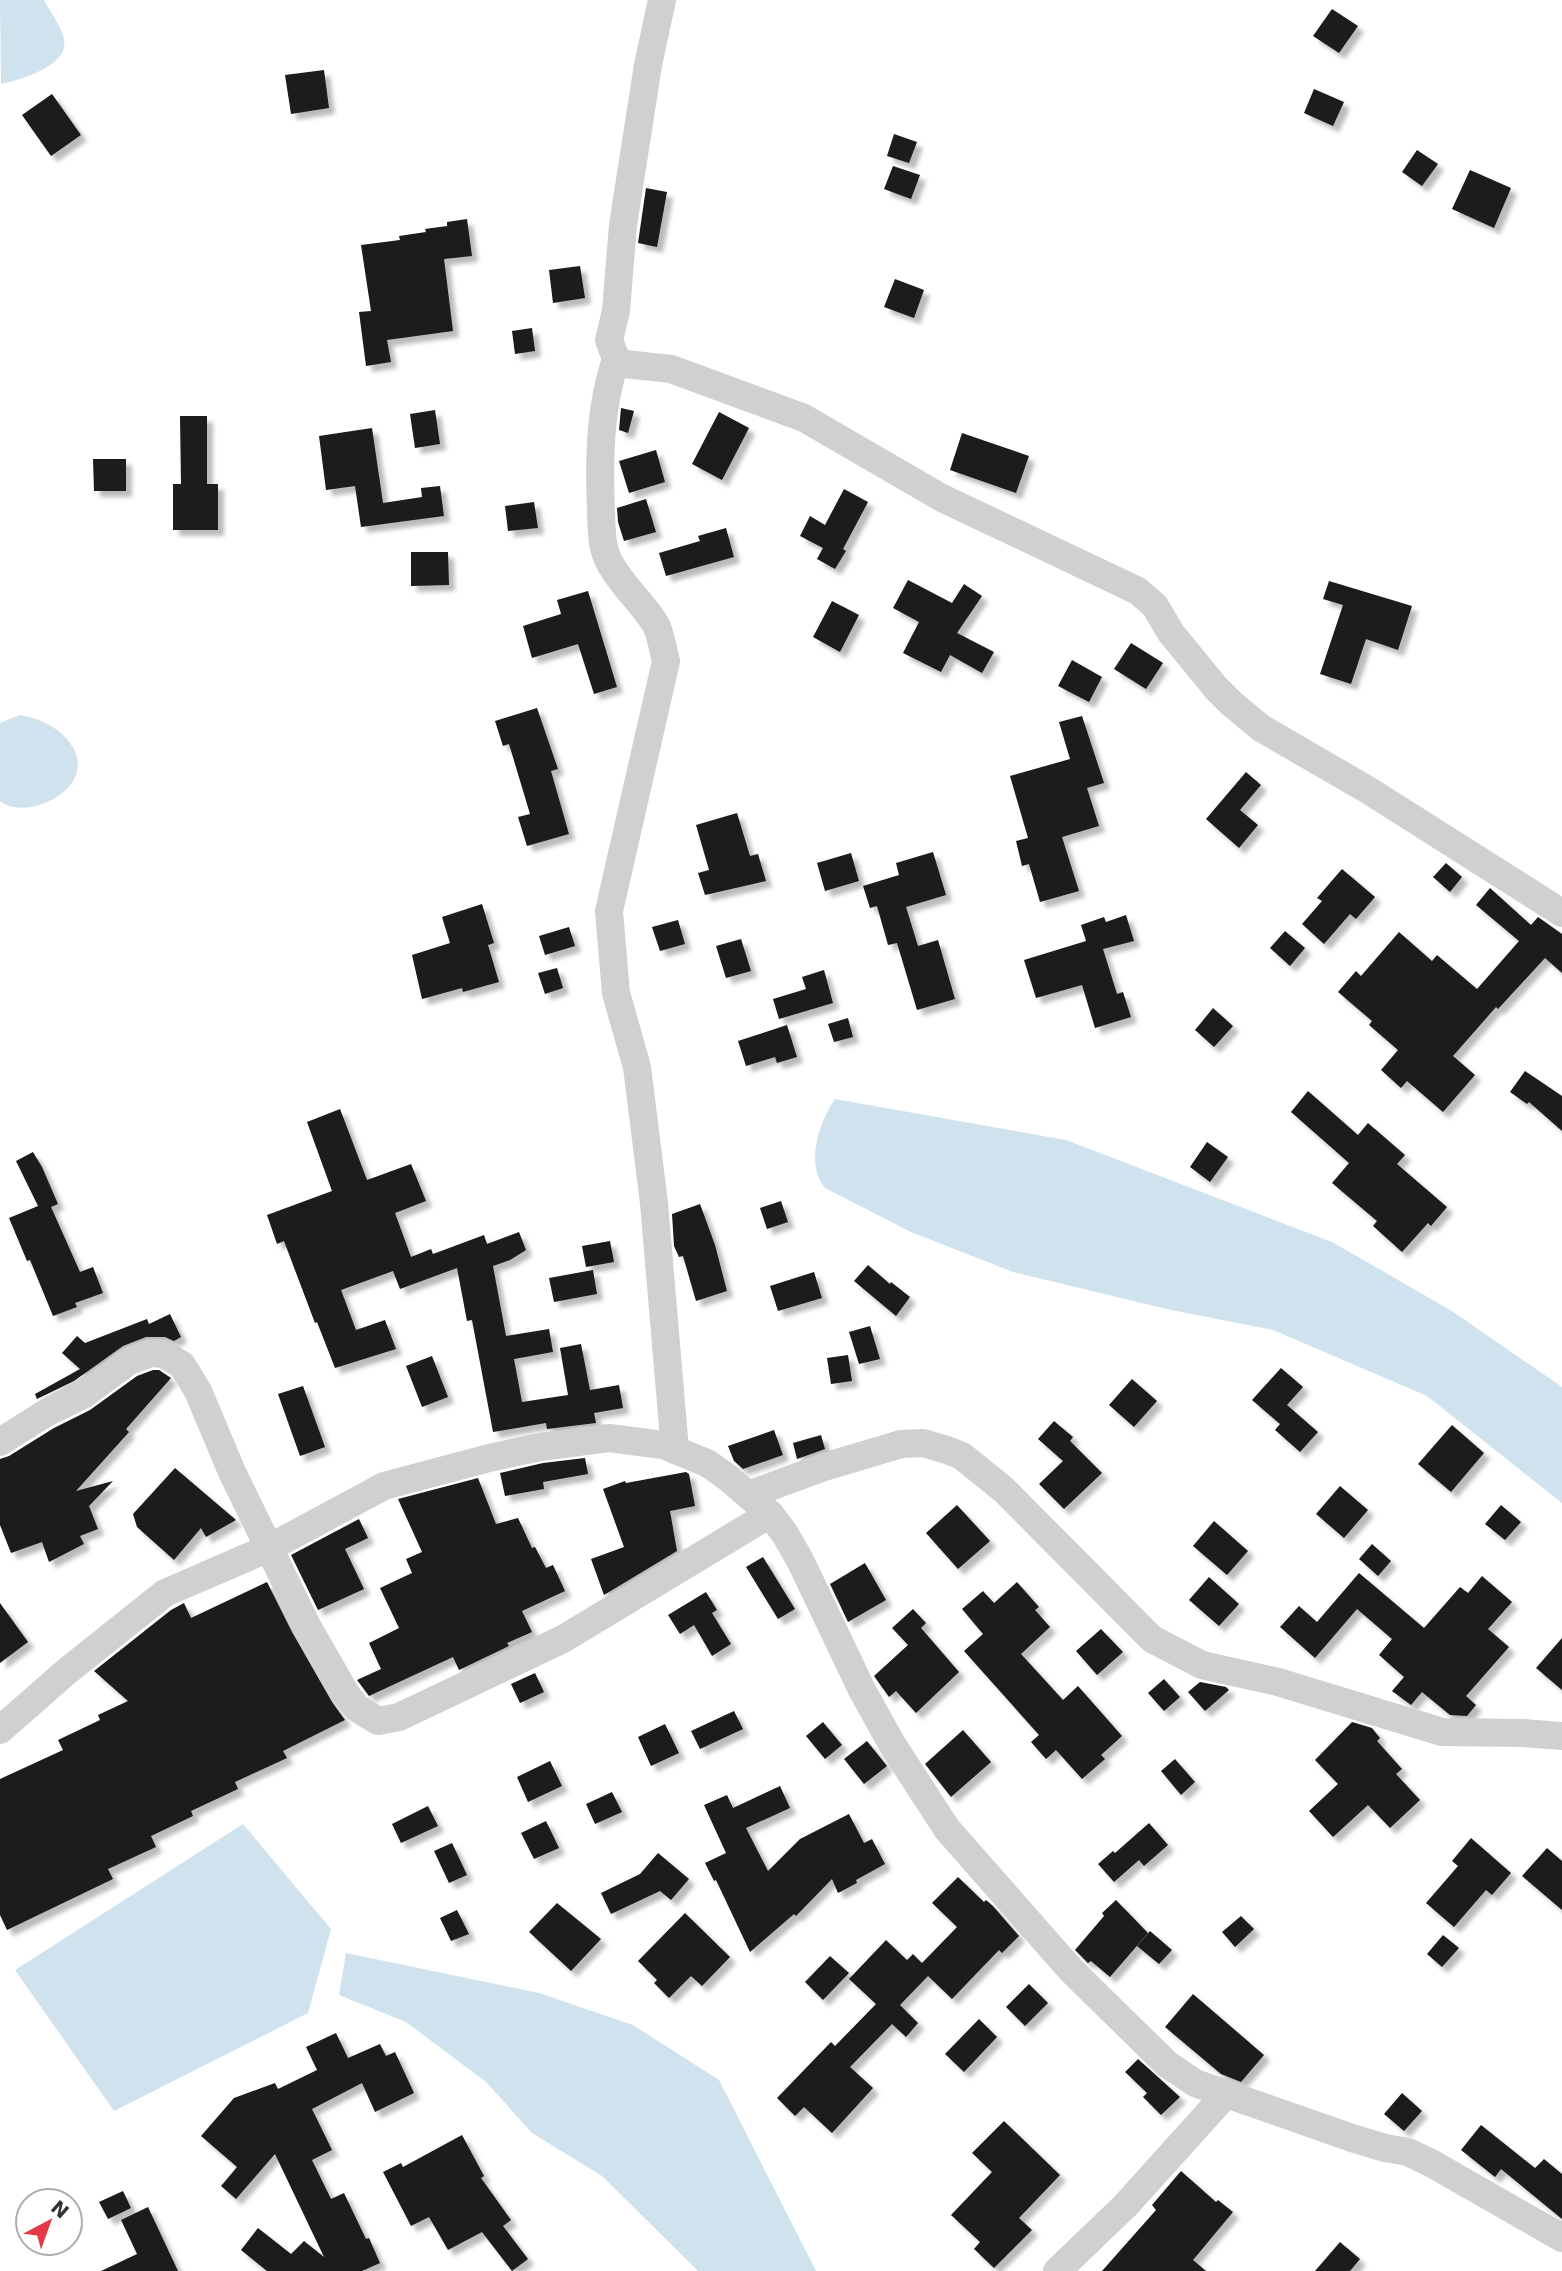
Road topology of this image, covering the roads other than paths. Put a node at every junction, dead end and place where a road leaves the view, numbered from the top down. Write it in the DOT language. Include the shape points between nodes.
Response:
graph roads {
  1 [pos="662,0"];
  2 [pos="616,359"];
  3 [pos="1562,913"];
  4 [pos="0,1443"];
  5 [pos="675,1450"];
  6 [pos="748,1495"];
  7 [pos="770,1514"];
  8 [pos="270,1548"];
  9 [pos="0,1730"];
  10 [pos="1562,1736"];
  11 [pos="1226,2094"];
  12 [pos="1562,2238"];
  13 [pos="1057,2271"];
  1 -- 2 [label="street" via="623,225 609,340"];
  2 -- 3 [label="street" via="671,369 804,418 942,498 1139,591 1216,688 1261,728"];
  2 -- 5 [label="street" via="599,453 603,550 657,628 666,661 609,911 616,993 637,1067 654,1203"];
  4 -- 8 [label="street" via="129,1362 151,1353 164,1354 182,1365 198,1391"];
  5 -- 6 [label="street" via="707,1463"];
  5 -- 8 [label="street" via="609,1438 489,1458 384,1486"];
  6 -- 7 [label="street"];
  6 -- 10 [label="street" via="901,1444 935,1446 962,1456 1004,1490 1152,1639 1202,1665 1278,1682 1442,1732"];
  7 -- 8 [label="street" via="564,1639 400,1717 377,1721 346,1694"];
  7 -- 11 [label="street" via="800,1560 892,1744 947,1829 1071,1970 1134,2033 1195,2083"];
  8 -- 9 [label="street" via="165,1593"];
  11 -- 12 [label="street" via="1352,2138 1408,2152"];
  11 -- 13 [label="street" via="1125,2206"];
}
